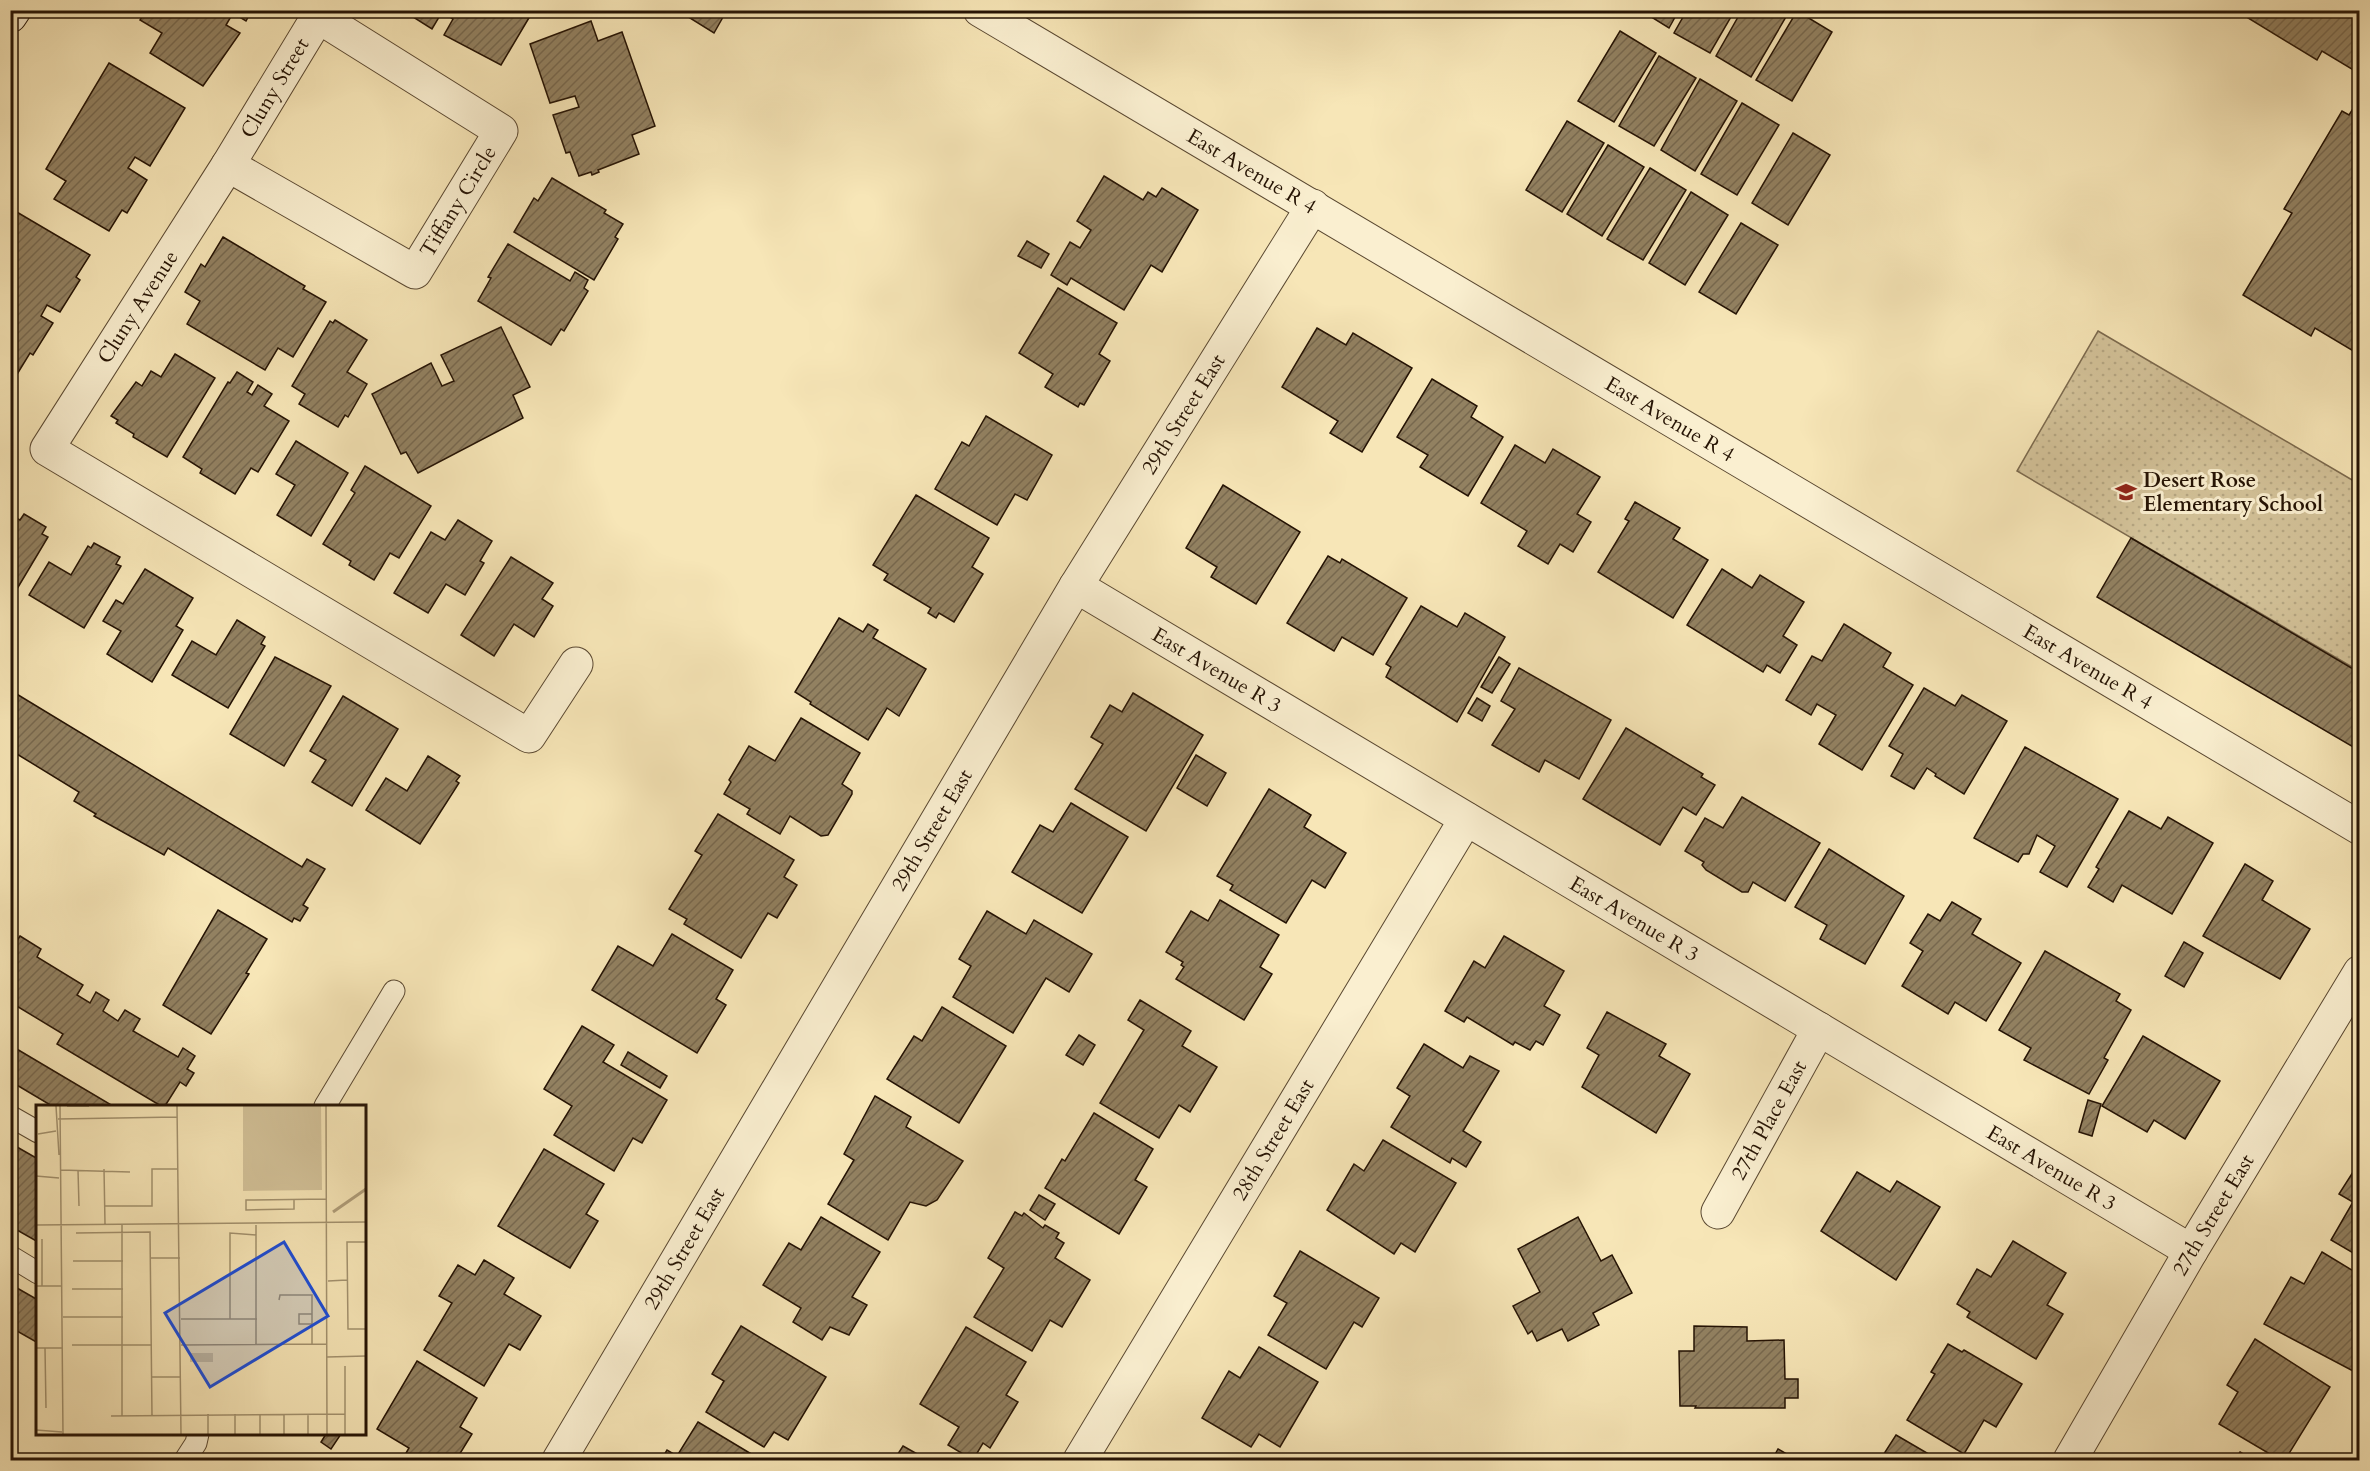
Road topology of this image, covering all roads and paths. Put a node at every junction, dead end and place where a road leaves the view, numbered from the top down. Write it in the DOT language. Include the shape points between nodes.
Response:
graph roads {
  1 [pos="14,10"];
  2 [pos="980,10"];
  3 [pos="320,14"];
  4 [pos="10,16"];
  5 [pos="228,165"];
  6 [pos="1312,206"];
  7 [pos="1076,586"];
  8 [pos="576,664"];
  9 [pos="1466,819"];
  10 [pos="2360,828"];
  11 [pos="2360,972"];
  12 [pos="394,991"];
  13 [pos="1819,1029"];
  14 [pos="326,1105"];
  15 [pos="10,1116"];
  16 [pos="36,1131"];
  17 [pos="1718,1212"];
  18 [pos="2191,1251"];
  19 [pos="10,1256"];
  20 [pos="36,1272"];
  21 [pos="198,1435"];
  22 [pos="185,1461"];
  23 [pos="559,1461"];
  24 [pos="1080,1461"];
  25 [pos="2070,1461"];
  1 -- 4 [label="street"];
  2 -- 6 [label="street, East Avenue R 4"];
  3 -- 5 [label="street, Cluny Street"];
  3 -- 5 [label="street, Tiffany Circle" via="501,131 446,222 415,272"];
  5 -- 8 [label="street, Cluny Avenue" via="47,449 529,736"];
  6 -- 7 [label="street, 29th Street East"];
  6 -- 10 [label="street, East Avenue R 4"];
  7 -- 9 [label="street, East Avenue R 3"];
  7 -- 23 [label="street, 29th Street East"];
  9 -- 13 [label="street, East Avenue R 3"];
  9 -- 24 [label="street, 28th Street East"];
  11 -- 18 [label="street, 27th Street East"];
  12 -- 14 [label="lane"];
  13 -- 17 [label="street, 27th Place East"];
  13 -- 18 [label="street, East Avenue R 3"];
  15 -- 16 [label="lane"];
  18 -- 25 [label="street, 27th Street East"];
  19 -- 20 [label="lane"];
  21 -- 22 [label="lane"];
}
